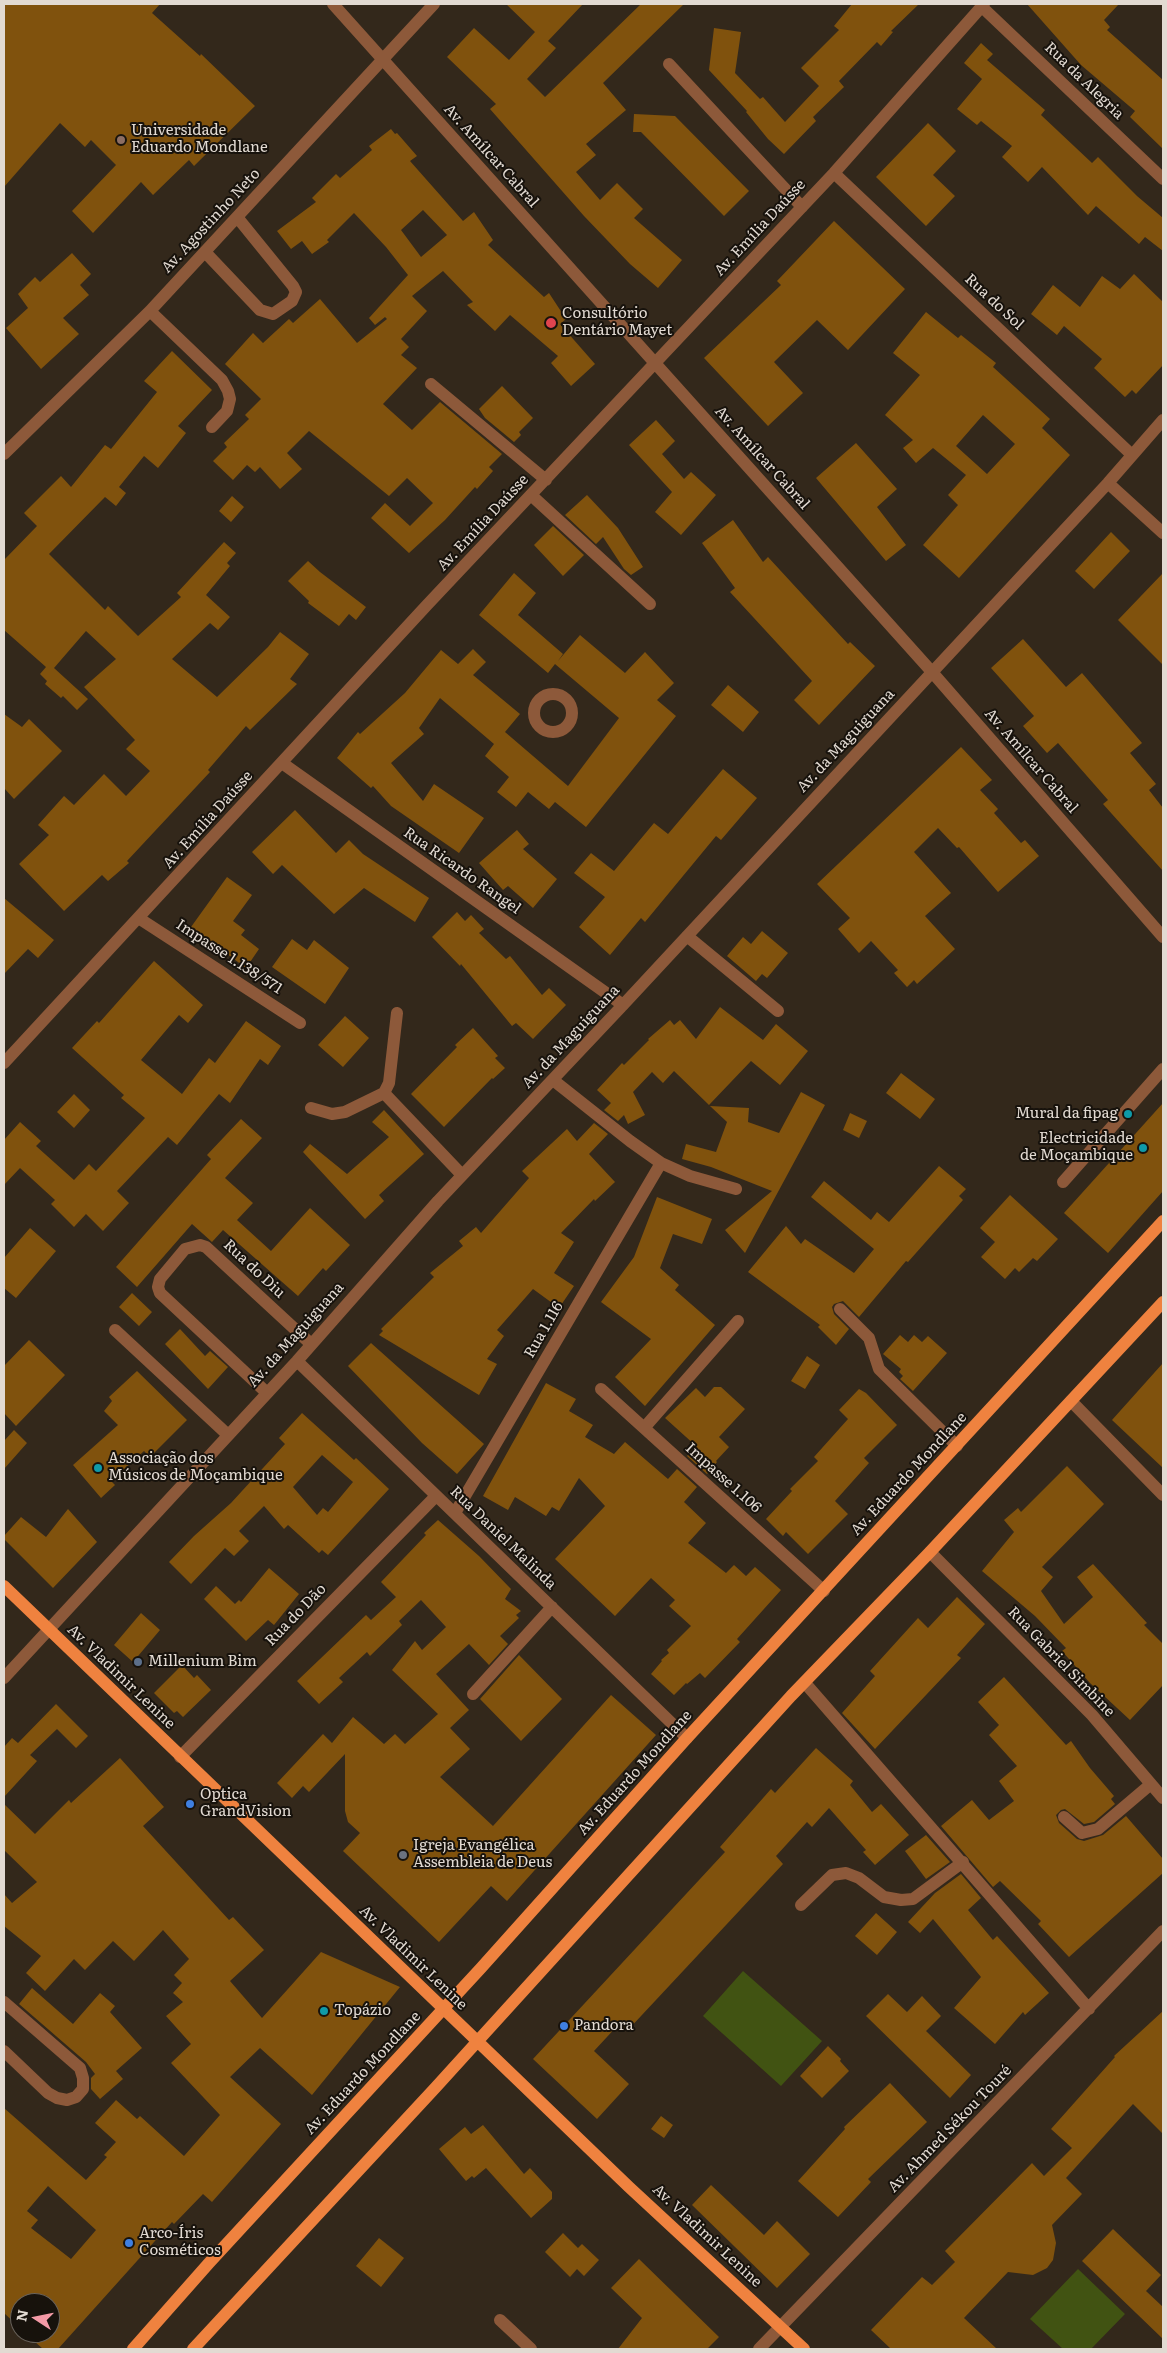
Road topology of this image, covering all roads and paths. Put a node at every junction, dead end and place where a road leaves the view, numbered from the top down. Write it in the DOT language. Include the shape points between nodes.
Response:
graph roads {
  1 [pos="333,4"];
  2 [pos="434,4"];
  3 [pos="983,5"];
  4 [pos="382,59"];
  5 [pos="669,64"];
  6 [pos="834,173"];
  7 [pos="1163,179"];
  8 [pos="802,207"];
  9 [pos="237,217"];
  10 [pos="205,252"];
  11 [pos="150,311"];
  12 [pos="656,363"];
  13 [pos="431,384"];
  14 [pos="1163,420"];
  15 [pos="212,427"];
  16 [pos="4,454"];
  17 [pos="1132,455"];
  18 [pos="546,480"];
  19 [pos="1108,483"];
  20 [pos="531,495"];
  21 [pos="1163,534"];
  22 [pos="650,604"];
  23 [pos="932,672"];
  24 [pos="282,763"];
  25 [pos="140,918"];
  26 [pos="687,936"];
  27 [pos="1163,937"];
  28 [pos="623,1005"];
  29 [pos="778,1011"];
  30 [pos="397,1013"];
  31 [pos="300,1023"];
  32 [pos="4,1063"];
  33 [pos="1163,1069"];
  34 [pos="553,1080"];
  35 [pos="384,1093"];
  36 [pos="311,1108"];
  37 [pos="661,1163"];
  38 [pos="462,1175"];
  39 [pos="1063,1182"];
  40 [pos="736,1189"];
  41 [pos="1163,1221"];
  42 [pos="1163,1302"];
  43 [pos="840,1309"];
  44 [pos="738,1321"];
  45 [pos="115,1330"];
  46 [pos="311,1344"];
  47 [pos="297,1361"];
  48 [pos="601,1389"];
  49 [pos="266,1392"];
  50 [pos="1071,1401"];
  51 [pos="644,1428"];
  52 [pos="228,1435"];
  53 [pos="957,1446"];
  54 [pos="1163,1495"];
  55 [pos="436,1496"];
  56 [pos="455,1514"];
  57 [pos="930,1552"];
  58 [pos="4,1586"];
  59 [pos="824,1591"];
  60 [pos="552,1607"];
  61 [pos="49,1630"];
  62 [pos="4,1678"];
  63 [pos="805,1683"];
  64 [pos="473,1694"];
  65 [pos="687,1738"];
  66 [pos="180,1757"];
  67 [pos="1151,1784"];
  68 [pos="1163,1798"];
  69 [pos="1064,1817"];
  70 [pos="963,1862"];
  71 [pos="801,1905"];
  72 [pos="1163,1931"];
  73 [pos="4,2002"];
  74 [pos="444,2009"];
  75 [pos="1089,2009"];
  76 [pos="477,2042"];
  77 [pos="4,2051"];
  78 [pos="500,2320"];
  79 [pos="780,2326"];
  80 [pos="134,2349"];
  81 [pos="193,2349"];
  82 [pos="531,2349"];
  83 [pos="759,2349"];
  84 [pos="804,2349"];
  1 -- 4 [label="street, Av. Amílcar Cabral"];
  2 -- 4 [label="street, Av. Agostinho Neto"];
  3 -- 6 [label="street, Av. Emília Daússe"];
  3 -- 7 [label="street, Rua da Alegria"];
  4 -- 9 [label="street, Av. Agostinho Neto"];
  4 -- 12 [label="street, Av. Amílcar Cabral"];
  5 -- 8 [label="street"];
  6 -- 8 [label="street, Av. Emília Daússe"];
  6 -- 17 [label="street, Rua do Sol"];
  8 -- 12 [label="street, Av. Emília Daússe"];
  9 -- 10 [label="street, Av. Agostinho Neto"];
  9 -- 10 [label="street" via="293,286 296,292 292,301 273,314 260,310"];
  10 -- 11 [label="street, Av. Agostinho Neto"];
  11 -- 15 [label="street" via="222,380 228,391 228,411"];
  11 -- 16 [label="street, Av. Agostinho Neto"];
  12 -- 18 [label="street, Av. Emília Daússe"];
  12 -- 23 [label="street, Av. Amílcar Cabral"];
  13 -- 18 [label="street"];
  14 -- 17 [label="street, Av. da Maguiguana"];
  17 -- 19 [label="street, Av. da Maguiguana"];
  18 -- 20 [label="street, Av. Emília Daússe"];
  19 -- 21 [label="street"];
  19 -- 23 [label="street, Av. da Maguiguana"];
  20 -- 22 [label="street"];
  20 -- 24 [label="street, Av. Emília Daússe"];
  23 -- 26 [label="street, Av. da Maguiguana"];
  23 -- 27 [label="street, Av. Amílcar Cabral"];
  24 -- 25 [label="street, Av. Emília Daússe"];
  24 -- 28 [label="street, Rua Ricardo Rangel"];
  25 -- 31 [label="street, Impasse 1.138/571"];
  25 -- 32 [label="street, Av. Emília Daússe"];
  26 -- 28 [label="street, Av. da Maguiguana"];
  26 -- 29 [label="street"];
  28 -- 34 [label="street, Av. da Maguiguana"];
  30 -- 35 [label="street" via="389,1082"];
  33 -- 39 [label="street"];
  34 -- 37 [label="street"];
  34 -- 38 [label="street, Av. da Maguiguana"];
  35 -- 36 [label="street" via="346,1112 332,1114"];
  35 -- 38 [label="street"];
  37 -- 40 [label="street" via="690,1176"];
  37 -- 56 [label="street, Rua 1.116"];
  38 -- 46 [label="street, Av. da Maguiguana"];
  41 -- 53 [label="main road, Av. Eduardo Mondlane"];
  42 -- 50 [label="main road"];
  43 -- 53 [label="street" via="869,1338 879,1369"];
  44 -- 51 [label="street"];
  45 -- 52 [label="street"];
  46 -- 47 [label="street, Av. da Maguiguana"];
  46 -- 49 [label="street, Rua do Diu" via="206,1247 200,1245 185,1249 160,1279 160,1292"];
  47 -- 49 [label="street, Av. da Maguiguana"];
  47 -- 55 [label="street, Rua Daniel Malinda"];
  48 -- 51 [label="street, Impasse 1.106"];
  49 -- 52 [label="street, Av. da Maguiguana"];
  50 -- 54 [label="street"];
  50 -- 57 [label="main road"];
  51 -- 59 [label="street, Impasse 1.106"];
  52 -- 61 [label="street, Av. da Maguiguana"];
  53 -- 59 [label="main road, Av. Eduardo Mondlane"];
  55 -- 56 [label="street, Rua Daniel Malinda"];
  55 -- 66 [label="street, Rua do Dão"];
  56 -- 60 [label="street, Rua Daniel Malinda"];
  57 -- 63 [label="main road"];
  57 -- 67 [label="street, Rua Gabriel Simbine" via="1092,1715"];
  58 -- 61 [label="main road, Av. Vladimir Lenine"];
  59 -- 65 [label="main road, Av. Eduardo Mondlane"];
  60 -- 64 [label="street"];
  60 -- 65 [label="street, Rua Daniel Malinda"];
  61 -- 62 [label="street, Av. da Maguiguana"];
  61 -- 66 [label="main road, Av. Vladimir Lenine"];
  63 -- 70 [label="street"];
  63 -- 76 [label="main road"];
  65 -- 74 [label="main road, Av. Eduardo Mondlane"];
  66 -- 74 [label="main road, Av. Vladimir Lenine"];
  67 -- 68 [label="street, Rua Gabriel Simbine"];
  67 -- 69 [label="street" via="1094,1830 1082,1833"];
  70 -- 71 [label="street" via="913,1899 884,1897 859,1878 846,1873 832,1875"];
  70 -- 75 [label="street"];
  72 -- 75 [label="street, Av. Ahmed Sékou Touré"];
  73 -- 77 [label="street" via="80,2068 83,2089 76,2097 67,2100 57,2098"];
  74 -- 76 [label="main road, Av. Vladimir Lenine"];
  74 -- 80 [label="main road, Av. Eduardo Mondlane" via="209,2263"];
  75 -- 79 [label="street, Av. Ahmed Sékou Touré"];
  76 -- 79 [label="main road, Av. Vladimir Lenine"];
  76 -- 81 [label="main road"];
  78 -- 82 [label="street"];
  79 -- 83 [label="street, Av. Ahmed Sékou Touré"];
  79 -- 84 [label="main road, Av. Vladimir Lenine"];
}
